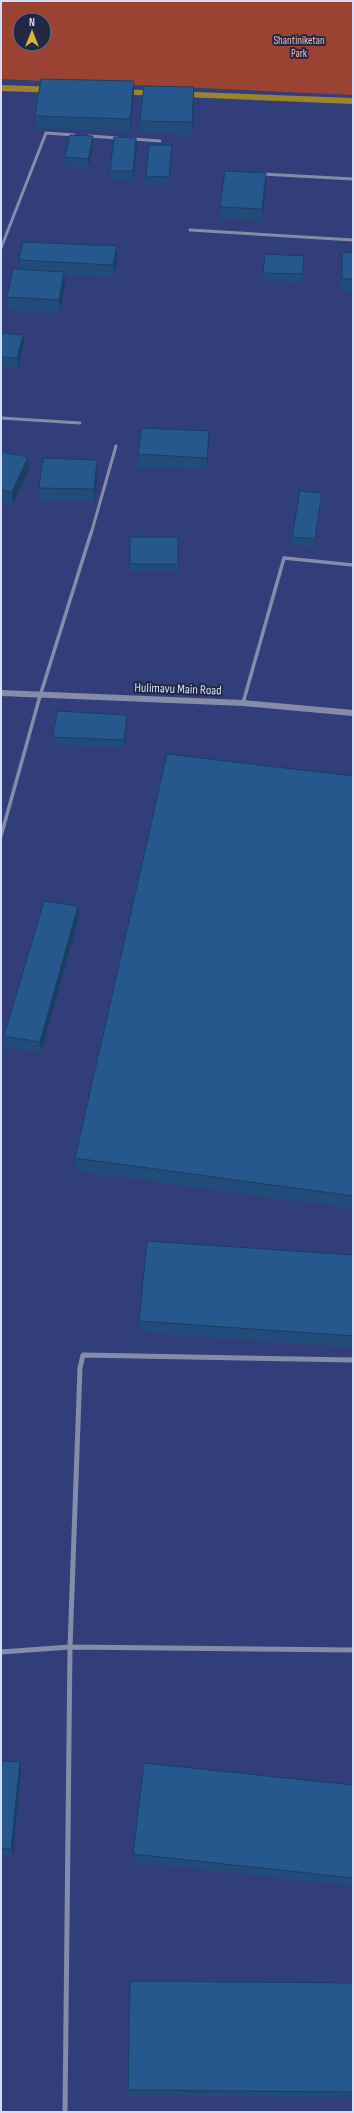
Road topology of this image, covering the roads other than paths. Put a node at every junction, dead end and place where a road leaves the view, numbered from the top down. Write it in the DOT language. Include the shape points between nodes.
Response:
graph roads {
  1 [pos="76,135"];
  2 [pos="84,136"];
  3 [pos="122,138"];
  4 [pos="129,139"];
  5 [pos="160,141"];
  6 [pos="257,174"];
  7 [pos="353,179"];
  8 [pos="190,230"];
  9 [pos="353,240"];
  10 [pos="1,248"];
  11 [pos="1,418"];
  12 [pos="80,423"];
  13 [pos="116,446"];
  14 [pos="353,565"];
  15 [pos="1,693"];
  16 [pos="40,696"];
  17 [pos="243,703"];
  18 [pos="353,713"];
  19 [pos="1,836"];
  20 [pos="353,1360"];
  21 [pos="70,1647"];
  22 [pos="353,1650"];
  23 [pos="1,1652"];
  24 [pos="65,2112"];
  1 -- 10 [label="street" via="46,133"];
  2 -- 3 [label="street"];
  4 -- 5 [label="street"];
  6 -- 7 [label="street"];
  8 -- 9 [label="street"];
  11 -- 12 [label="street"];
  13 -- 16 [label="street"];
  14 -- 17 [label="street" via="284,558"];
  15 -- 16 [label="street, Hulimavu Main Road"];
  16 -- 17 [label="street, Hulimavu Main Road"];
  16 -- 19 [label="street"];
  17 -- 18 [label="street, Hulimavu Main Road"];
  20 -- 21 [label="street" via="83,1356 80,1368"];
  21 -- 22 [label="street"];
  21 -- 23 [label="street"];
  21 -- 24 [label="street"];
}
